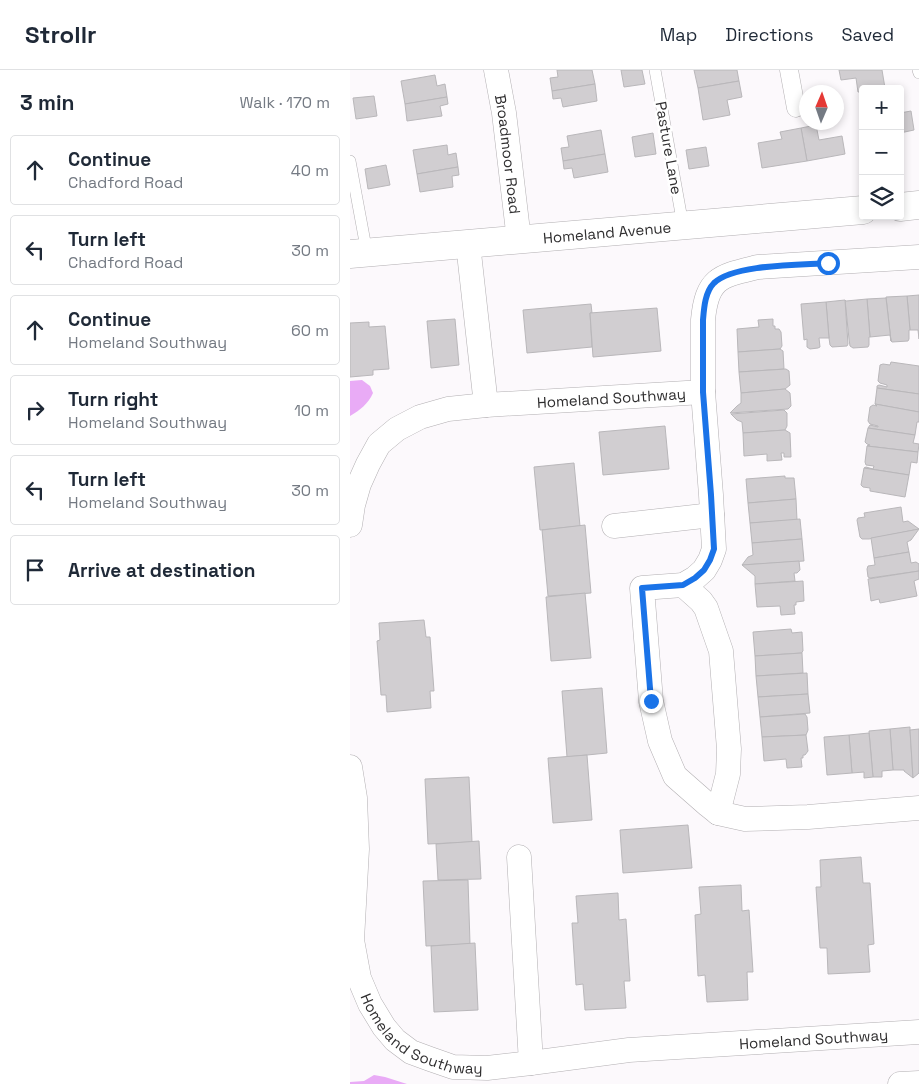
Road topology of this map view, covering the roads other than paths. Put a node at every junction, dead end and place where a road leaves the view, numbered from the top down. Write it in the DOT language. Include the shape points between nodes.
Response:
graph roads {
  1 [pos="496,70"];
  2 [pos="656,70"];
  3 [pos="789,70"];
  4 [pos="796,108"];
  5 [pos="350,161"];
  6 [pos="919,205"];
  7 [pos="904,207"];
  8 [pos="859,210"];
  9 [pos="683,225"];
  10 [pos="519,240"];
  11 [pos="468,244"];
  12 [pos="358,254"];
  13 [pos="919,256"];
  14 [pos="703,392"];
  15 [pos="486,405"];
  16 [pos="712,515"];
  17 [pos="350,525"];
  18 [pos="614,526"];
  19 [pos="683,585"];
  20 [pos="350,767"];
  21 [pos="919,808"];
  22 [pos="718,813"];
  23 [pos="520,857"];
  24 [pos="919,1032"];
  25 [pos="531,1063"];
  26 [pos="919,1083"];
  27 [pos="900,1084"];
  1 -- 10 [label="street, Broadmoor Road"];
  2 -- 9 [label="lane, Pasture Lane"];
  3 -- 4 [label="street"];
  5 -- 12 [label="lane"];
  6 -- 7 [label="street"];
  8 -- 9 [label="street, Homeland Avenue"];
  9 -- 10 [label="street, Homeland Avenue"];
  10 -- 11 [label="street, Homeland Avenue"];
  11 -- 12 [label="street, Homeland Avenue"];
  11 -- 15 [label="street"];
  13 -- 14 [label="street" via="758,267 721,278 708,291 704,308"];
  14 -- 15 [label="street, Homeland Southway"];
  14 -- 16 [label="street, Homeland Southway"];
  15 -- 17 [label="street, Homeland Southway" via="420,416 379,444 359,484"];
  16 -- 18 [label="street"];
  16 -- 19 [label="street, Homeland Southway" via="714,549 710,560 704,570"];
  19 -- 22 [label="street" via="706,608 721,652 729,749 728,774"];
  19 -- 22 [label="street" via="642,588 651,701 660,741 675,776"];
  20 -- 25 [label="street, Homeland Southway" via="357,849 352,940 358,978 379,1019 395,1040 411,1052 453,1066 487,1068"];
  21 -- 22 [label="street" via="745,819"];
  23 -- 25 [label="street"];
  24 -- 25 [label="street, Homeland Southway" via="629,1050"];
  26 -- 27 [label="street"];
}
